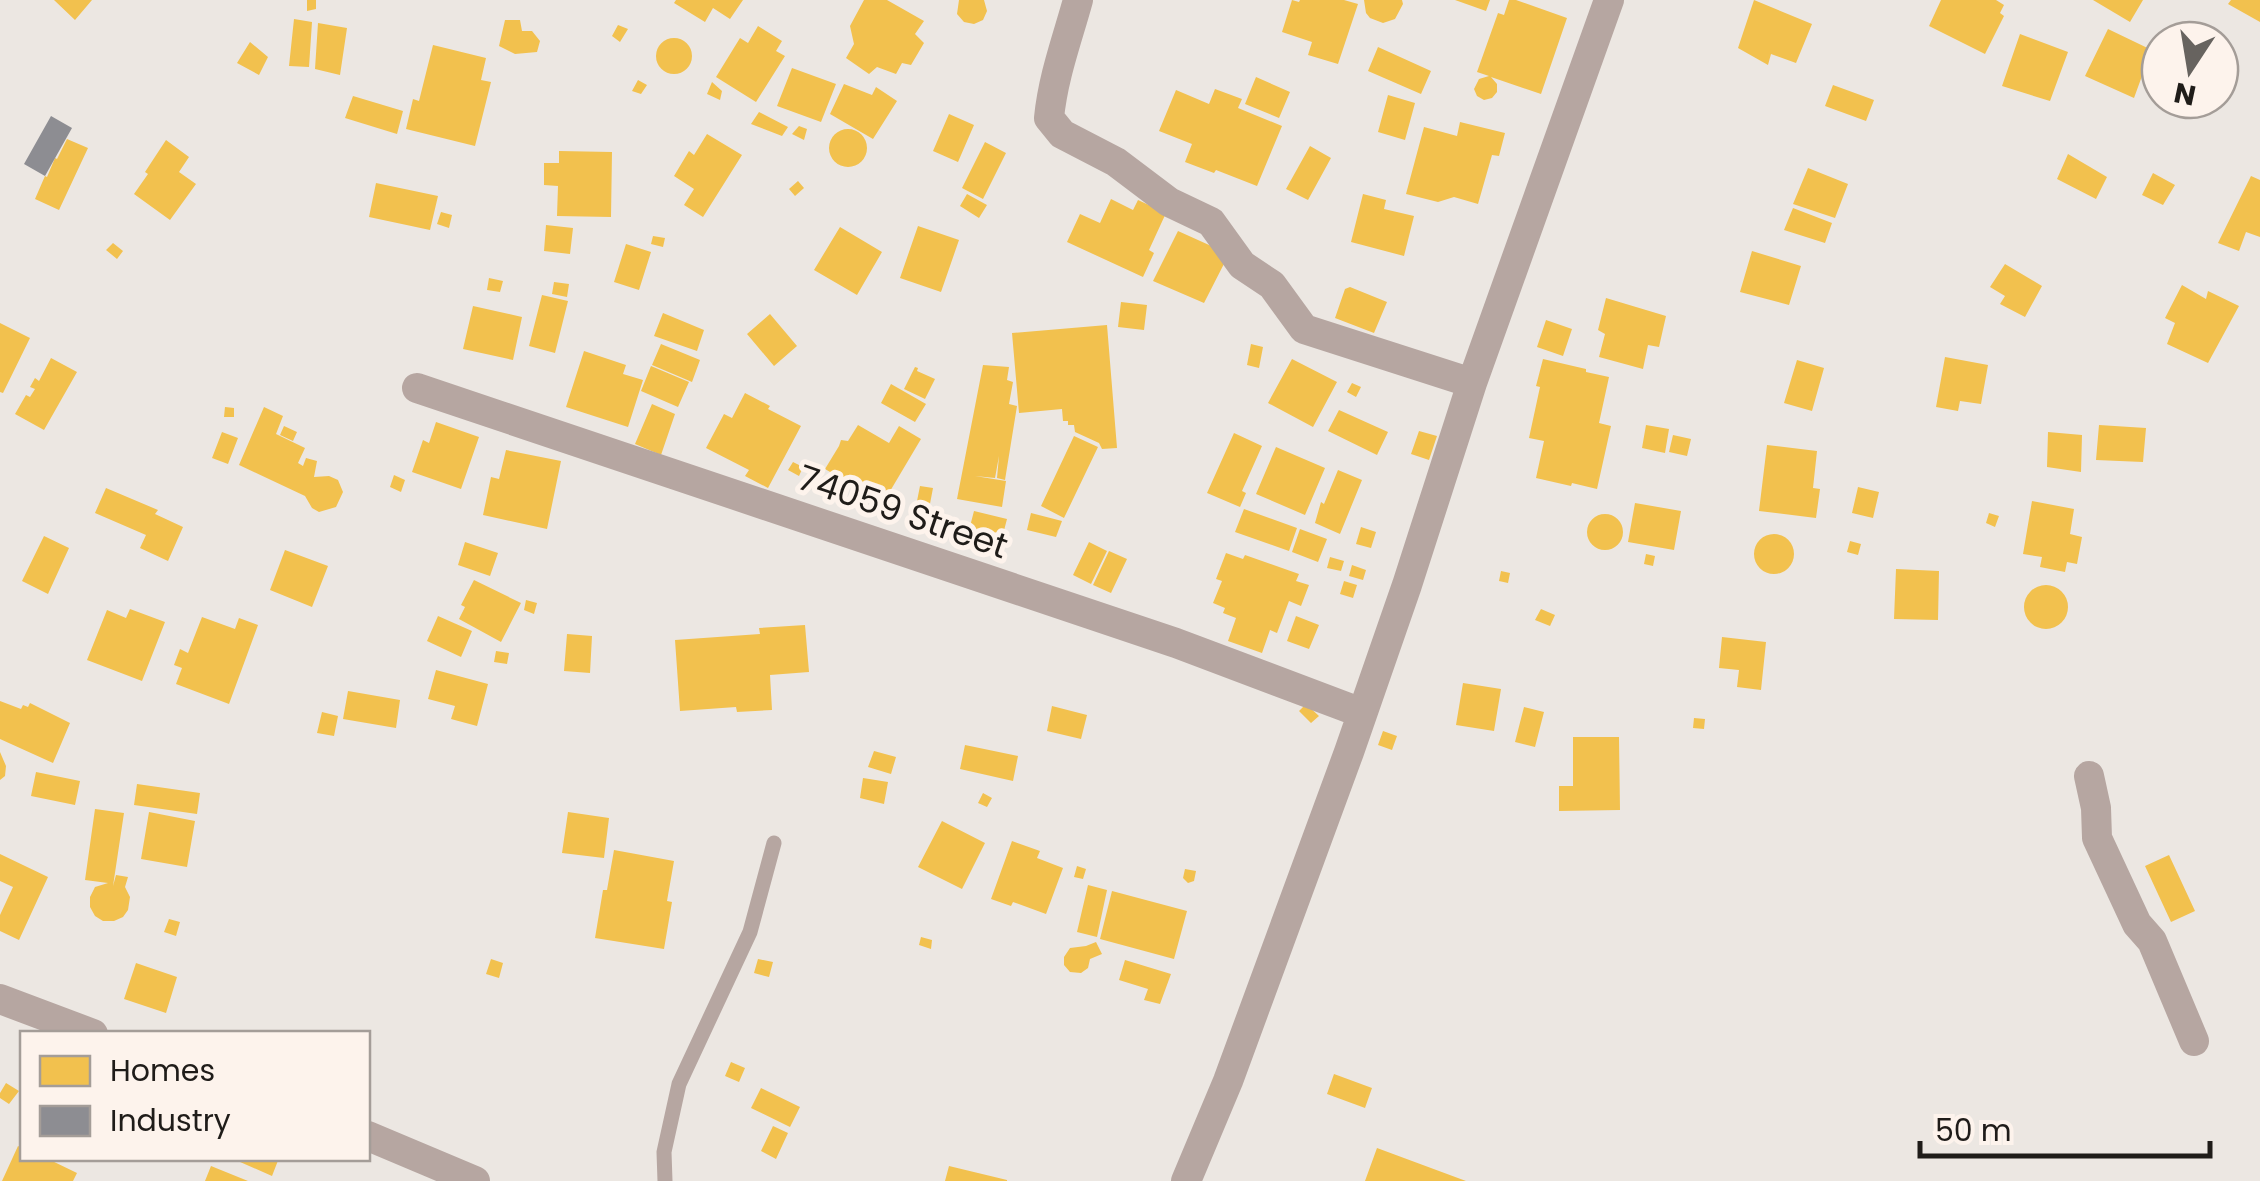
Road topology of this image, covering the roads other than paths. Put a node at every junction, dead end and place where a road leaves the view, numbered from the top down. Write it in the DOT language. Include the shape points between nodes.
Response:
graph roads {
  1 [pos="1078,0"];
  2 [pos="1610,0"];
  3 [pos="1472,384"];
  4 [pos="417,388"];
  5 [pos="1362,713"];
  6 [pos="2089,776"];
  7 [pos="774,842"];
  8 [pos="0,998"];
  9 [pos="84,1031"];
  10 [pos="2194,1042"];
  11 [pos="370,1137"];
  12 [pos="475,1181"];
  13 [pos="665,1181"];
  14 [pos="1186,1181"];
  1 -- 3 [label="street" via="1050,106 1049,118 1062,134 1211,222 1304,329"];
  2 -- 3 [label="street"];
  3 -- 5 [label="street"];
  4 -- 5 [label="street, 74059 Street" via="1176,643"];
  5 -- 14 [label="street"];
  6 -- 10 [label="street" via="2097,838 2152,942"];
  7 -- 13 [label="lane" via="750,932 679,1084 664,1152"];
  8 -- 9 [label="street"];
  11 -- 12 [label="street"];
}
